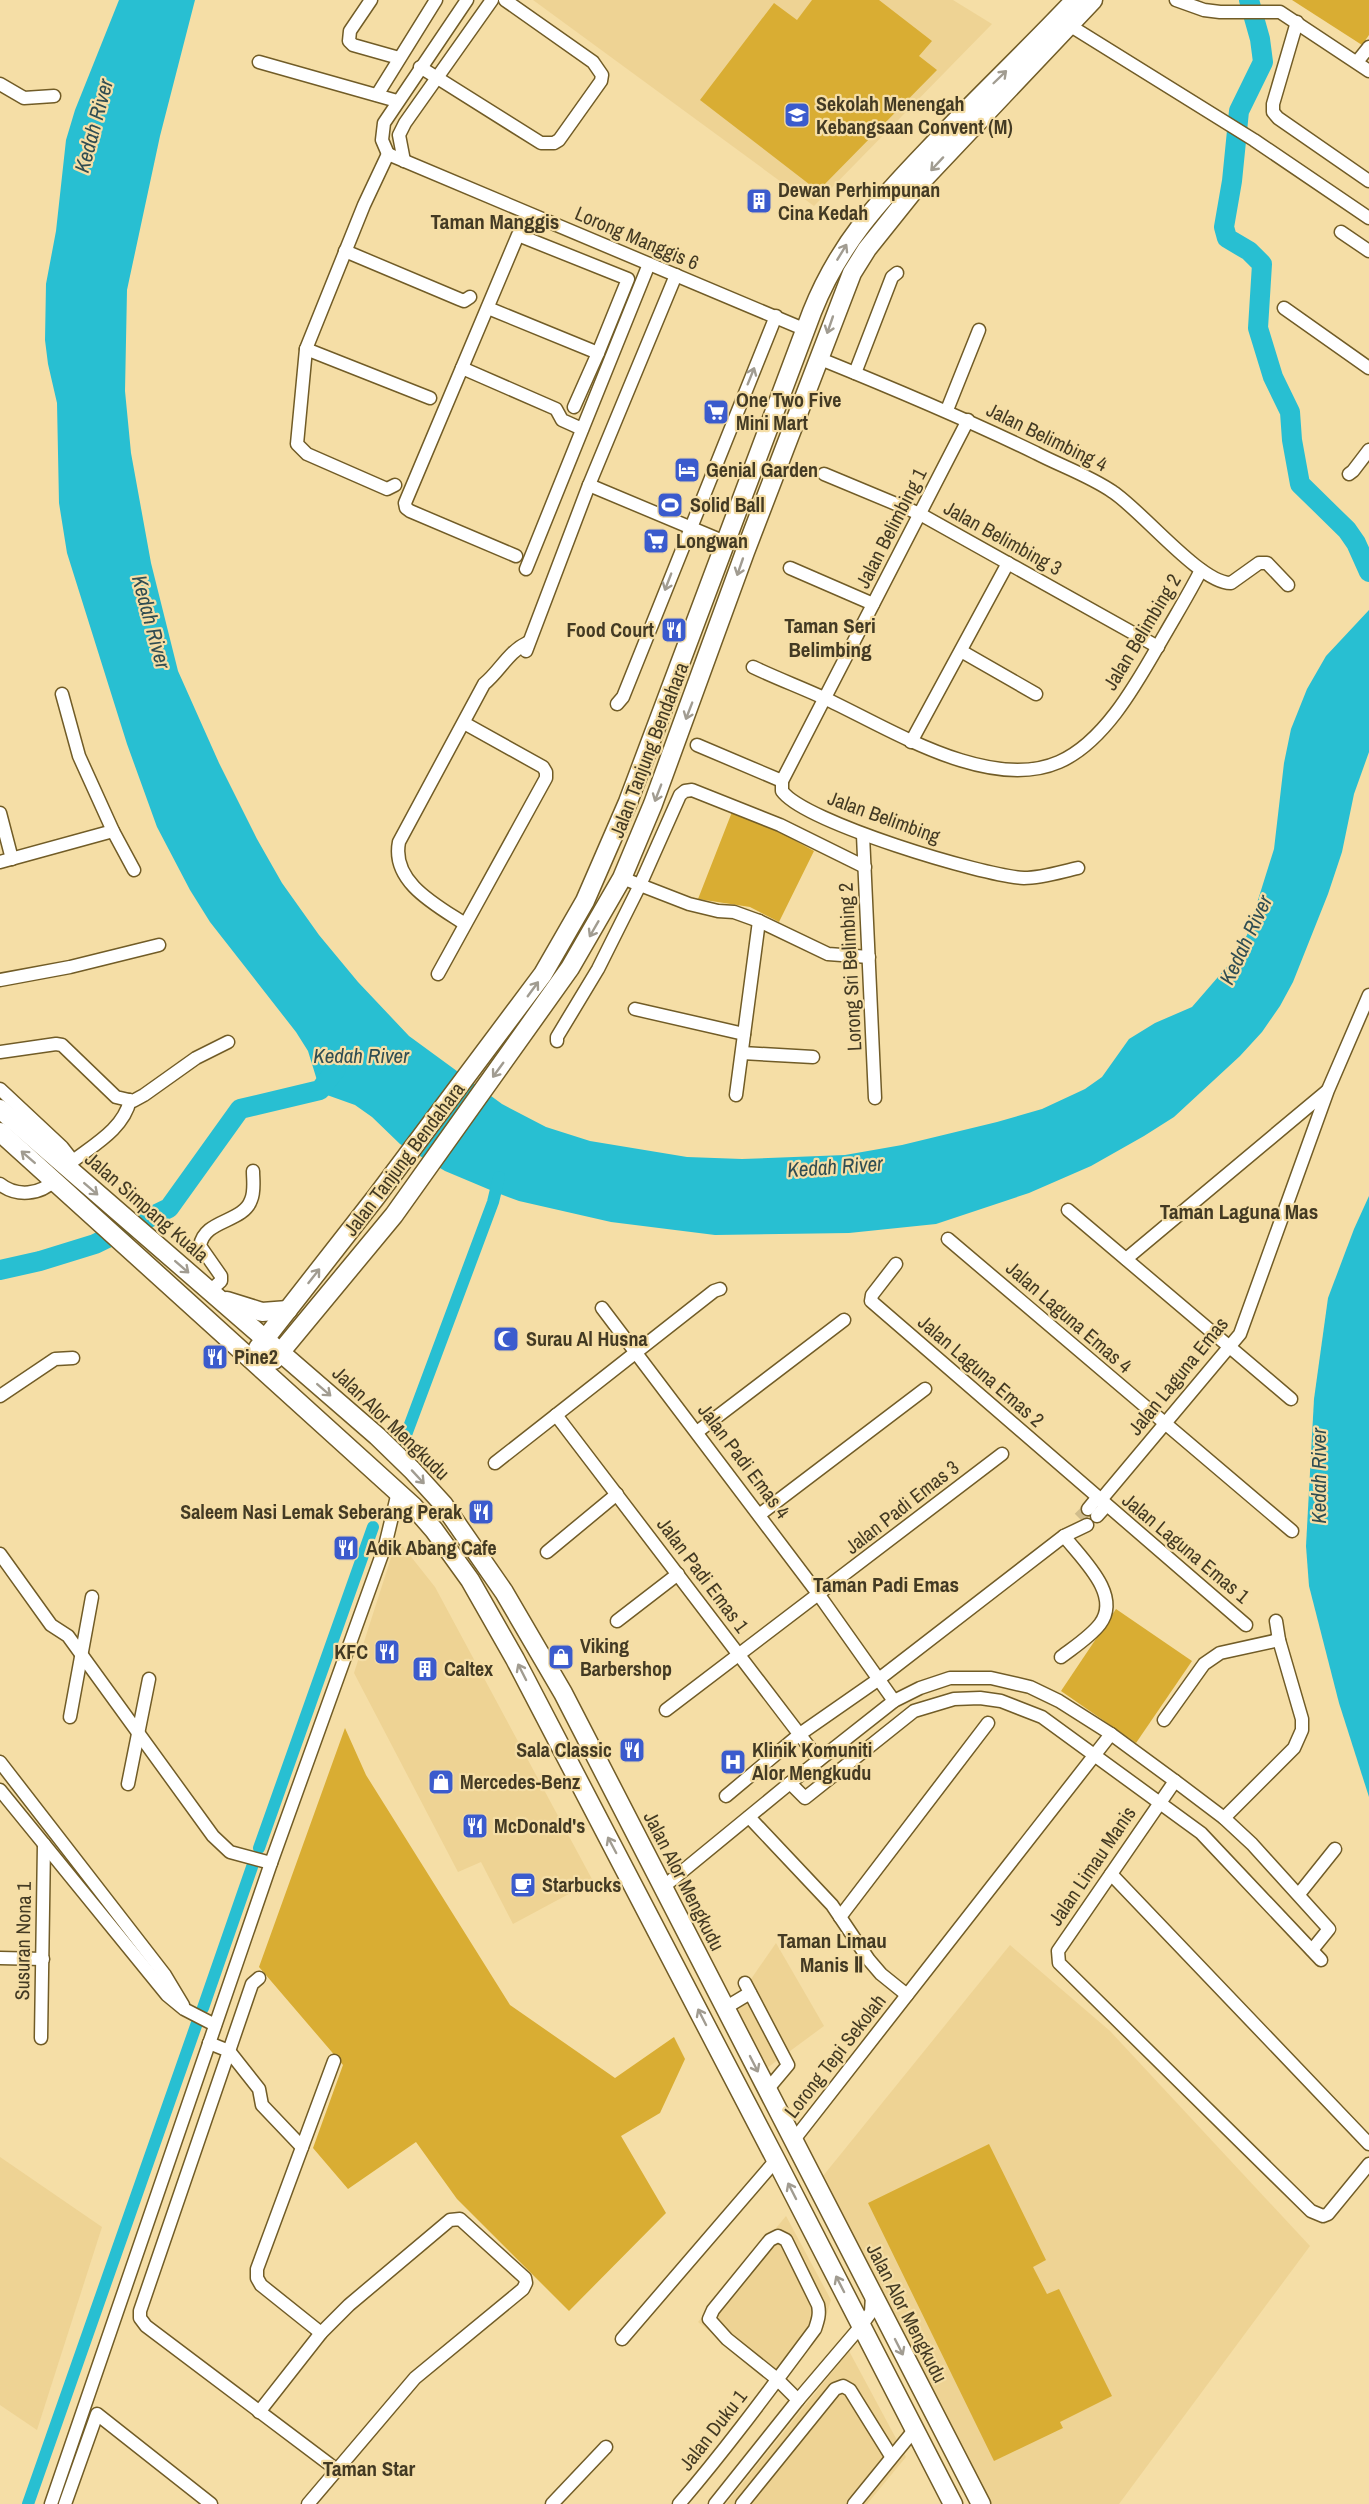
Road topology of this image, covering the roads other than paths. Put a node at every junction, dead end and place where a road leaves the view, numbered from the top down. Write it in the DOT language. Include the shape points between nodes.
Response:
graph roads {
  1 [pos="371,0"];
  2 [pos="436,0"];
  3 [pos="466,0"];
  4 [pos="492,0"];
  5 [pos="505,0"];
  6 [pos="1075,0"];
  7 [pos="1093,0"];
  8 [pos="1176,0"];
  9 [pos="1297,22"];
  10 [pos="1069,25"];
  11 [pos="1369,47"];
  12 [pos="399,58"];
  13 [pos="259,62"];
  14 [pos="1357,63"];
  15 [pos="420,67"];
  16 [pos="1369,71"];
  17 [pos="436,78"];
  18 [pos="0,84"];
  19 [pos="377,95"];
  20 [pos="54,96"];
  21 [pos="398,101"];
  22 [pos="388,154"];
  23 [pos="404,160"];
  24 [pos="1369,181"];
  25 [pos="1369,218"];
  26 [pos="1341,232"];
  27 [pos="345,251"];
  28 [pos="1369,251"];
  29 [pos="649,264"];
  30 [pos="897,273"];
  31 [pos="676,275"];
  32 [pos="470,297"];
  33 [pos="488,308"];
  34 [pos="1284,308"];
  35 [pos="776,316"];
  36 [pos="806,330"];
  37 [pos="979,330"];
  38 [pos="306,349"];
  39 [pos="598,352"];
  40 [pos="818,358"];
  41 [pos="462,368"];
  42 [pos="1369,368"];
  43 [pos="855,373"];
  44 [pos="430,398"];
  45 [pos="574,408"];
  46 [pos="556,409"];
  47 [pos="947,410"];
  48 [pos="589,413"];
  49 [pos="968,420"];
  50 [pos="582,429"];
  51 [pos="1369,450"];
  52 [pos="824,474"];
  53 [pos="1349,474"];
  54 [pos="395,485"];
  55 [pos="589,485"];
  56 [pos="920,514"];
  57 [pos="690,528"];
  58 [pos="725,543"];
  59 [pos="516,556"];
  60 [pos="1008,563"];
  61 [pos="790,568"];
  62 [pos="526,569"];
  63 [pos="1201,570"];
  64 [pos="1288,585"];
  65 [pos="873,604"];
  66 [pos="1158,647"];
  67 [pos="961,651"];
  68 [pos="753,667"];
  69 [pos="1036,693"];
  70 [pos="62,694"];
  71 [pos="825,699"];
  72 [pos="617,704"];
  73 [pos="464,723"];
  74 [pos="657,729"];
  75 [pos="678,738"];
  76 [pos="911,742"];
  77 [pos="697,745"];
  78 [pos="782,781"];
  79 [pos="0,813"];
  80 [pos="113,831"];
  81 [pos="863,835"];
  82 [pos="6,860"];
  83 [pos="865,867"];
  84 [pos="1078,868"];
  85 [pos="134,870"];
  86 [pos="622,878"];
  87 [pos="640,885"];
  88 [pos="759,921"];
  89 [pos="465,924"];
  90 [pos="159,945"];
  91 [pos="869,957"];
  92 [pos="438,974"];
  93 [pos="0,980"];
  94 [pos="1369,995"];
  95 [pos="635,1009"];
  96 [pos="744,1034"];
  97 [pos="557,1041"];
  98 [pos="228,1042"];
  99 [pos="0,1052"];
  100 [pos="742,1053"];
  101 [pos="813,1058"];
  102 [pos="0,1089"];
  103 [pos="1328,1090"];
  104 [pos="736,1095"];
  105 [pos="875,1098"];
  106 [pos="130,1100"];
  107 [pos="0,1109"];
  108 [pos="0,1132"];
  109 [pos="72,1166"];
  110 [pos="254,1171"];
  111 [pos="54,1180"];
  112 [pos="0,1184"];
  113 [pos="1068,1210"];
  114 [pos="948,1239"];
  115 [pos="1126,1259"];
  116 [pos="896,1264"];
  117 [pos="720,1289"];
  118 [pos="214,1295"];
  119 [pos="602,1308"];
  120 [pos="288,1310"];
  121 [pos="844,1320"];
  122 [pos="303,1323"];
  123 [pos="265,1338"];
  124 [pos="1229,1346"];
  125 [pos="636,1351"];
  126 [pos="280,1352"];
  127 [pos="74,1358"];
  128 [pos="250,1359"];
  129 [pos="302,1370"];
  130 [pos="265,1371"];
  131 [pos="925,1389"];
  132 [pos="0,1396"];
  133 [pos="1292,1399"];
  134 [pos="556,1415"];
  135 [pos="1165,1425"];
  136 [pos="697,1432"];
  137 [pos="1002,1454"];
  138 [pos="495,1463"];
  139 [pos="399,1492"];
  140 [pos="617,1494"];
  141 [pos="1101,1501"];
  142 [pos="759,1515"];
  143 [pos="1292,1531"];
  144 [pos="1064,1536"];
  145 [pos="547,1552"];
  146 [pos="0,1554"];
  147 [pos="678,1574"];
  148 [pos="819,1595"];
  149 [pos="92,1597"];
  150 [pos="617,1621"];
  151 [pos="1276,1621"];
  152 [pos="1246,1624"];
  153 [pos="1279,1640"];
  154 [pos="81,1654"];
  155 [pos="739,1654"];
  156 [pos="1061,1657"];
  157 [pos="149,1679"];
  158 [pos="879,1679"];
  159 [pos="894,1701"];
  160 [pos="666,1710"];
  161 [pos="69,1717"];
  162 [pos="1164,1720"];
  163 [pos="988,1723"];
  164 [pos="800,1734"];
  165 [pos="1111,1734"];
  166 [pos="138,1735"];
  167 [pos="1094,1754"];
  168 [pos="819,1760"];
  169 [pos="0,1762"];
  170 [pos="1175,1781"];
  171 [pos="790,1783"];
  172 [pos="128,1784"];
  173 [pos="0,1790"];
  174 [pos="726,1796"];
  175 [pos="1159,1803"];
  176 [pos="748,1817"];
  177 [pos="1224,1818"];
  178 [pos="44,1844"];
  179 [pos="1335,1849"];
  180 [pos="270,1863"];
  181 [pos="1111,1874"];
  182 [pos="662,1888"];
  183 [pos="1299,1894"];
  184 [pos="676,1914"];
  185 [pos="840,1917"];
  186 [pos="657,1931"];
  187 [pos="1312,1950"];
  188 [pos="0,1958"];
  189 [pos="43,1959"];
  190 [pos="1321,1960"];
  191 [pos="259,1978"];
  192 [pos="907,1995"];
  193 [pos="725,2008"];
  194 [pos="184,2009"];
  195 [pos="215,2025"];
  196 [pos="41,2038"];
  197 [pos="209,2043"];
  198 [pos="230,2050"];
  199 [pos="334,2061"];
  200 [pos="767,2090"];
  201 [pos="793,2141"];
  202 [pos="1369,2144"];
  203 [pos="302,2147"];
  204 [pos="776,2160"];
  205 [pos="1369,2164"];
  206 [pos="872,2295"];
  207 [pos="861,2326"];
  208 [pos="321,2333"];
  209 [pos="622,2339"];
  210 [pos="777,2379"];
  211 [pos="798,2400"];
  212 [pos="259,2412"];
  213 [pos="915,2429"];
  214 [pos="606,2447"];
  215 [pos="891,2456"];
  216 [pos="337,2470"];
  217 [pos="51,2504"];
  218 [pos="65,2504"];
  219 [pos="211,2504"];
  220 [pos="308,2504"];
  221 [pos="552,2504"];
  222 [pos="679,2504"];
  223 [pos="715,2504"];
  224 [pos="742,2504"];
  225 [pos="854,2504"];
  226 [pos="953,2504"];
  227 [pos="981,2504"];
  1 -- 12 [label="street" via="350,31 349,41"];
  2 -- 12 [label="street"];
  3 -- 15 [label="street"];
  4 -- 17 [label="street"];
  5 -- 17 [label="street" via="593,62 602,75 559,140 541,143"];
  36 -- 6 [label="main road, Jalan Tanjung Bendahara, one-way" via="822,288 852,235 893,186"];
  7 -- 10 [label="main road, Jalan Tanjung Bendahara"];
  8 -- 9 [label="street" via="1212,11 1274,11"];
  9 -- 14 [label="street"];
  9 -- 24 [label="street" via="1273,112"];
  10 -- 25 [label="street" via="1254,140"];
  10 -- 40 [label="main road, Jalan Tanjung Bendahara, one-way" via="919,184 867,249 842,294"];
  11 -- 14 [label="street"];
  12 -- 19 [label="street"];
  13 -- 19 [label="street"];
  14 -- 16 [label="street"];
  15 -- 17 [label="street"];
  15 -- 21 [label="street"];
  17 -- 23 [label="street" via="399,135"];
  18 -- 20 [label="street" via="24,98"];
  19 -- 21 [label="street"];
  21 -- 22 [label="street" via="383,127 382,140"];
  22 -- 23 [label="street, Lorong Manggis 6"];
  22 -- 27 [label="street"];
  23 -- 29 [label="street, Lorong Manggis 6"];
  26 -- 28 [label="street"];
  27 -- 32 [label="street" via="464,301"];
  27 -- 38 [label="street"];
  29 -- 31 [label="street, Lorong Manggis 6"];
  29 -- 48 [label="street"];
  30 -- 43 [label="street" via="892,277"];
  31 -- 35 [label="street, Lorong Manggis 6"];
  31 -- 55 [label="street"];
  33 -- 39 [label="street"];
  33 -- 39 [label="street" via="518,235 606,270 628,279"];
  33 -- 41 [label="street"];
  34 -- 42 [label="street"];
  35 -- 36 [label="street, Lorong Manggis 6"];
  57 -- 35 [label="street, one-way"];
  36 -- 58 [label="main road, Jalan Tanjung Bendahara"];
  37 -- 47 [label="street"];
  38 -- 44 [label="street"];
  38 -- 54 [label="street" via="298,448 387,489"];
  39 -- 45 [label="street"];
  40 -- 43 [label="street, Jalan Belimbing 4"];
  40 -- 75 [label="main road, Jalan Tanjung Bendahara, one-way"];
  41 -- 46 [label="street"];
  41 -- 59 [label="street" via="406,508"];
  43 -- 47 [label="street, Jalan Belimbing 4"];
  45 -- 46 [label="street"];
  45 -- 48 [label="street"];
  46 -- 50 [label="street" via="562,420"];
  47 -- 49 [label="street, Jalan Belimbing 4"];
  48 -- 50 [label="street"];
  49 -- 56 [label="street, Jalan Belimbing 1"];
  49 -- 63 [label="street, Jalan Belimbing 4" via="1113,492"];
  50 -- 62 [label="street"];
  51 -- 53 [label="street"];
  52 -- 56 [label="street, Jalan Belimbing 3"];
  55 -- 57 [label="street"];
  55 -- 73 [label="street" via="526,647 517,648 484,684"];
  56 -- 60 [label="street, Jalan Belimbing 3"];
  56 -- 65 [label="street, Jalan Belimbing 1"];
  57 -- 58 [label="street"];
  57 -- 72 [label="street, one-way"];
  58 -- 74 [label="main road, Jalan Tanjung Bendahara"];
  60 -- 66 [label="street, Jalan Belimbing 3"];
  60 -- 67 [label="street"];
  61 -- 65 [label="street"];
  63 -- 64 [label="street, Jalan Belimbing 4" via="1218,582 1231,583 1259,563 1267,563"];
  63 -- 66 [label="street, Jalan Belimbing 2"];
  65 -- 71 [label="street, Jalan Belimbing 1"];
  66 -- 76 [label="street, Jalan Belimbing 2" via="1128,698 1111,718 1059,762 1008,771"];
  67 -- 69 [label="street"];
  67 -- 76 [label="street"];
  68 -- 71 [label="street, Jalan Belimbing 2"];
  70 -- 80 [label="street" via="79,756"];
  71 -- 76 [label="street, Jalan Belimbing 2"];
  71 -- 78 [label="street, Jalan Belimbing 1"];
  73 -- 89 [label="street" via="434,774 397,853 399,865 419,892"];
  73 -- 89 [label="street" via="546,772"];
  74 -- 75 [label="main road"];
  120 -- 74 [label="main road, Jalan Tanjung Bendahara, one-way" via="543,974 604,860"];
  75 -- 86 [label="main road, Jalan Tanjung Bendahara, one-way"];
  77 -- 78 [label="street"];
  78 -- 81 [label="street, Jalan Belimbing" via="782,791 790,800"];
  79 -- 82 [label="street"];
  80 -- 82 [label="street"];
  80 -- 85 [label="street"];
  81 -- 83 [label="street, Lorong Sri Belimbing 2"];
  81 -- 84 [label="street, Jalan Belimbing" via="992,874 1039,877"];
  83 -- 87 [label="street" via="780,825 692,790 680,795"];
  83 -- 91 [label="street, Lorong Sri Belimbing 2"];
  86 -- 87 [label="street"];
  86 -- 122 [label="main road, Jalan Tanjung Bendahara, one-way" via="589,938 532,1023 394,1215"];
  87 -- 88 [label="street" via="689,904"];
  87 -- 97 [label="street"];
  88 -- 91 [label="street" via="828,954"];
  88 -- 96 [label="street"];
  89 -- 92 [label="street"];
  90 -- 93 [label="street"];
  91 -- 105 [label="street, Lorong Sri Belimbing 2"];
  94 -- 103 [label="street, Jalan Laguna Emas"];
  95 -- 96 [label="street"];
  96 -- 100 [label="street"];
  98 -- 106 [label="street"];
  99 -- 106 [label="street" via="62,1045 116,1096"];
  100 -- 101 [label="street"];
  100 -- 104 [label="street"];
  102 -- 109 [label="street" via="62,1147"];
  103 -- 115 [label="street"];
  103 -- 124 [label="street, Jalan Laguna Emas" via="1243,1328"];
  106 -- 109 [label="street" via="116,1127"];
  107 -- 109 [label="main road, Jalan Simpang Kuala"];
  111 -- 108 [label="main road, Jalan Simpang Kuala, one-way"];
  109 -- 118 [label="main road, Jalan Simpang Kuala, one-way"];
  110 -- 118 [label="street" via="249,1204 213,1227 201,1241 200,1246 221,1276"];
  111 -- 112 [label="street" via="44,1189 25,1193"];
  111 -- 128 [label="main road, Jalan Simpang Kuala"];
  113 -- 115 [label="street"];
  114 -- 135 [label="street, Jalan Laguna Emas 4"];
  115 -- 124 [label="street"];
  116 -- 141 [label="street, Jalan Laguna Emas 2" via="871,1301"];
  117 -- 125 [label="street"];
  118 -- 120 [label="main road" via="262,1312"];
  118 -- 123 [label="main road, Jalan Simpang Kuala"];
  119 -- 125 [label="street, Jalan Padi Emas 4"];
  120 -- 123 [label="main road, Jalan Tanjung Bendahara"];
  121 -- 136 [label="street"];
  122 -- 126 [label="main road, Jalan Tanjung Bendahara"];
  122 -- 129 [label="main road" via="299,1351"];
  123 -- 126 [label="main road, Jalan Alor Mengkudu"];
  123 -- 128 [label="main road, Jalan Tanjung Bendahara"];
  124 -- 133 [label="street"];
  124 -- 135 [label="street, Jalan Laguna Emas"];
  125 -- 134 [label="street"];
  125 -- 136 [label="street, Jalan Padi Emas 4"];
  126 -- 129 [label="main road, Jalan Alor Mengkudu"];
  126 -- 130 [label="main road, Jalan Tanjung Bendahara"];
  127 -- 132 [label="street" via="56,1359"];
  128 -- 130 [label="main road"];
  129 -- 182 [label="main road, Jalan Alor Mengkudu, one-way" via="377,1436 443,1504 504,1592 563,1693"];
  130 -- 139 [label="main road"];
  131 -- 142 [label="street"];
  134 -- 138 [label="street"];
  134 -- 140 [label="street, Jalan Padi Emas 1"];
  135 -- 141 [label="street, Jalan Laguna Emas"];
  135 -- 143 [label="street, Jalan Laguna Emas 4"];
  136 -- 142 [label="street, Jalan Padi Emas 4"];
  137 -- 148 [label="street, Jalan Padi Emas 3"];
  139 -- 180 [label="street" via="385,1546"];
  186 -- 139 [label="main road, one-way" via="470,1580"];
  140 -- 145 [label="street"];
  140 -- 147 [label="street, Jalan Padi Emas 1"];
  141 -- 144 [label="street, Jalan Laguna Emas"];
  141 -- 152 [label="street, Jalan Laguna Emas 1"];
  142 -- 148 [label="street, Jalan Padi Emas 4"];
  144 -- 156 [label="street" via="1106,1594 1107,1609 1095,1629"];
  144 -- 158 [label="street, Jalan Laguna Emas"];
  146 -- 154 [label="street" via="51,1625 68,1636"];
  147 -- 150 [label="street"];
  147 -- 155 [label="street, Jalan Padi Emas 1"];
  148 -- 155 [label="street, Jalan Padi Emas 3"];
  148 -- 158 [label="street, Jalan Padi Emas 4"];
  149 -- 154 [label="street"];
  151 -- 153 [label="street"];
  153 -- 162 [label="street" via="1211,1657"];
  153 -- 177 [label="street" via="1302,1731 1294,1748"];
  154 -- 161 [label="street"];
  154 -- 166 [label="street"];
  155 -- 160 [label="street, Jalan Padi Emas 3"];
  155 -- 164 [label="street, Jalan Padi Emas 1"];
  157 -- 166 [label="street"];
  158 -- 159 [label="street, Jalan Padi Emas 4"];
  158 -- 164 [label="street, Jalan Laguna Emas"];
  159 -- 165 [label="street" via="950,1678 991,1678 1040,1692"];
  159 -- 168 [label="street"];
  163 -- 185 [label="street"];
  164 -- 168 [label="street, Jalan Padi Emas 1"];
  164 -- 174 [label="street, Jalan Laguna Emas"];
  165 -- 167 [label="street, Lorong Tepi Sekolah"];
  165 -- 170 [label="street"];
  166 -- 172 [label="street"];
  166 -- 180 [label="street" via="220,1845"];
  167 -- 171 [label="street" via="1042,1717 1024,1709 991,1700 954,1699 914,1711 805,1798"];
  167 -- 175 [label="street"];
  167 -- 192 [label="street, Lorong Tepi Sekolah"];
  168 -- 171 [label="street"];
  169 -- 194 [label="street" via="165,1974"];
  170 -- 175 [label="street, Jalan Limau Manis"];
  170 -- 177 [label="street"];
  171 -- 176 [label="street"];
  173 -- 178 [label="street"];
  175 -- 181 [label="street, Jalan Limau Manis"];
  175 -- 187 [label="street" via="1216,1847"];
  176 -- 182 [label="street"];
  176 -- 185 [label="street"];
  177 -- 183 [label="street"];
  178 -- 189 [label="street, Susuran Nona 1"];
  178 -- 194 [label="street" via="167,1995"];
  179 -- 183 [label="street"];
  180 -- 195 [label="street"];
  181 -- 202 [label="street"];
  181 -- 205 [label="street, Jalan Limau Manis" via="1058,1951 1059,1963 1311,2211 1328,2214"];
  182 -- 184 [label="main road, Jalan Alor Mengkudu"];
  183 -- 187 [label="street" via="1329,1929"];
  184 -- 186 [label="main road" via="668,1910 660,1913"];
  184 -- 193 [label="main road, Jalan Alor Mengkudu"];
  185 -- 192 [label="street" via="875,1967"];
  204 -- 186 [label="main road, one-way"];
  187 -- 190 [label="street"];
  188 -- 189 [label="street"];
  189 -- 196 [label="street, Susuran Nona 1"];
  191 -- 198 [label="street" via="252,1983"];
  192 -- 201 [label="street, Lorong Tepi Sekolah"];
  193 -- 200 [label="main road, Jalan Alor Mengkudu, one-way"];
  193 -- 200 [label="street" via="747,1988 788,2065"];
  194 -- 195 [label="street"];
  195 -- 197 [label="street"];
  197 -- 198 [label="street"];
  197 -- 217 [label="street"];
  198 -- 203 [label="street" via="259,2089 262,2105"];
  198 -- 212 [label="street" via="140,2318"];
  199 -- 203 [label="street"];
  200 -- 201 [label="main road, Jalan Alor Mengkudu"];
  201 -- 206 [label="main road, Jalan Alor Mengkudu"];
  203 -- 208 [label="street" via="257,2278"];
  207 -- 204 [label="main road, one-way"];
  204 -- 209 [label="street"];
  206 -- 207 [label="street" via="871,2312"];
  206 -- 227 [label="main road, Jalan Alor Mengkudu, one-way"];
  207 -- 211 [label="street"];
  207 -- 213 [label="main road"];
  208 -- 212 [label="street"];
  208 -- 216 [label="street" via="394,2266 456,2218 525,2278 523,2289 415,2378"];
  210 -- 210 [label="street, Jalan Duku 1" via="727,2339 710,2319 713,2310 770,2240 778,2236 786,2240 820,2312 815,2329"];
  210 -- 211 [label="street"];
  210 -- 222 [label="street, Jalan Duku 1"];
  211 -- 223 [label="street"];
  212 -- 216 [label="street"];
  213 -- 215 [label="street"];
  213 -- 226 [label="main road"];
  214 -- 221 [label="street"];
  215 -- 224 [label="street" via="850,2390 843,2386 835,2389"];
  215 -- 225 [label="street"];
  216 -- 220 [label="street"];
  218 -- 219 [label="street" via="97,2414"];
}
